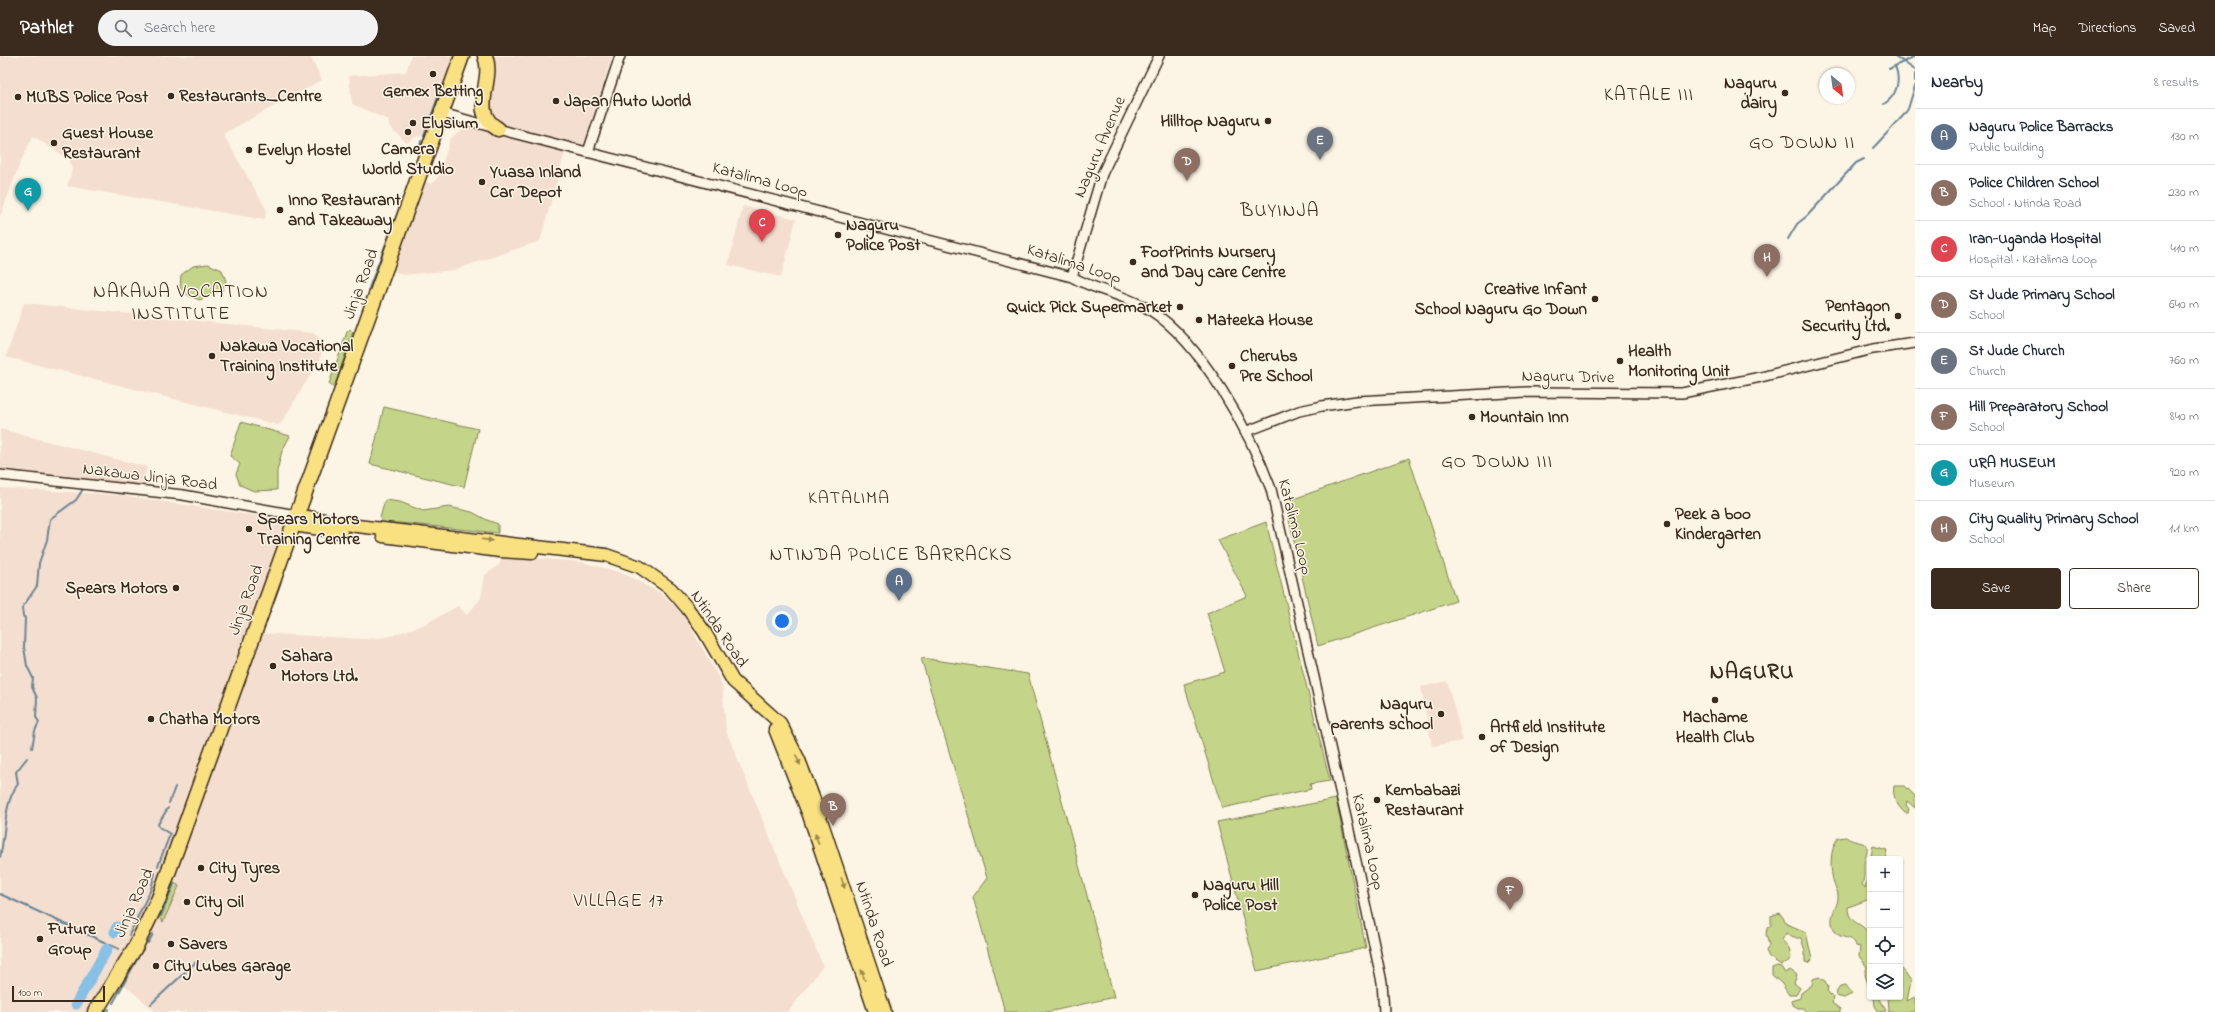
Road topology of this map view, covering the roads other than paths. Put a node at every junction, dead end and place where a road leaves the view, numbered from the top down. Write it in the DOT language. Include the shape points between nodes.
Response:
graph roads {
  1 [pos="462,56"];
  2 [pos="485,56"];
  3 [pos="620,56"];
  4 [pos="1159,56"];
  5 [pos="442,113"];
  6 [pos="498,129"];
  7 [pos="588,152"];
  8 [pos="1072,277"];
  9 [pos="1915,343"];
  10 [pos="1245,432"];
  11 [pos="0,475"];
  12 [pos="294,520"];
  13 [pos="95,1012"];
  14 [pos="875,1012"];
  15 [pos="885,1012"];
  16 [pos="1384,1012"];
  1 -- 5 [label="highway, Jinja Road"];
  2 -- 6 [label="highway" via="488,72 483,111 489,123"];
  3 -- 7 [label="street"];
  4 -- 8 [label="street, Naguru Avenue" via="1102,174"];
  5 -- 6 [label="street, Katalima Loop"];
  5 -- 12 [label="highway, Jinja Road"];
  6 -- 7 [label="street, Katalima Loop"];
  7 -- 8 [label="street, Katalima Loop"];
  8 -- 10 [label="street, Katalima Loop" via="1131,299 1177,330 1206,368"];
  9 -- 10 [label="street, Naguru Drive" via="1873,349 1732,384 1682,393 1526,392 1357,401 1299,411"];
  10 -- 16 [label="street, Katalima Loop" via="1264,470 1277,510 1382,982"];
  11 -- 12 [label="street, Nakawa Jinja Road" via="183,495"];
  12 -- 13 [label="highway, Jinja Road" via="159,898 136,946"];
  14 -- 12 [label="main road, Ntinda Road, one-way" via="814,829 775,730 763,715 729,688 686,616 669,597 636,573 606,562 564,555 500,551"];
  12 -- 15 [label="main road, Ntinda Road, one-way" via="606,555 640,568 671,589 704,631 733,681 780,723 799,760"];
}
